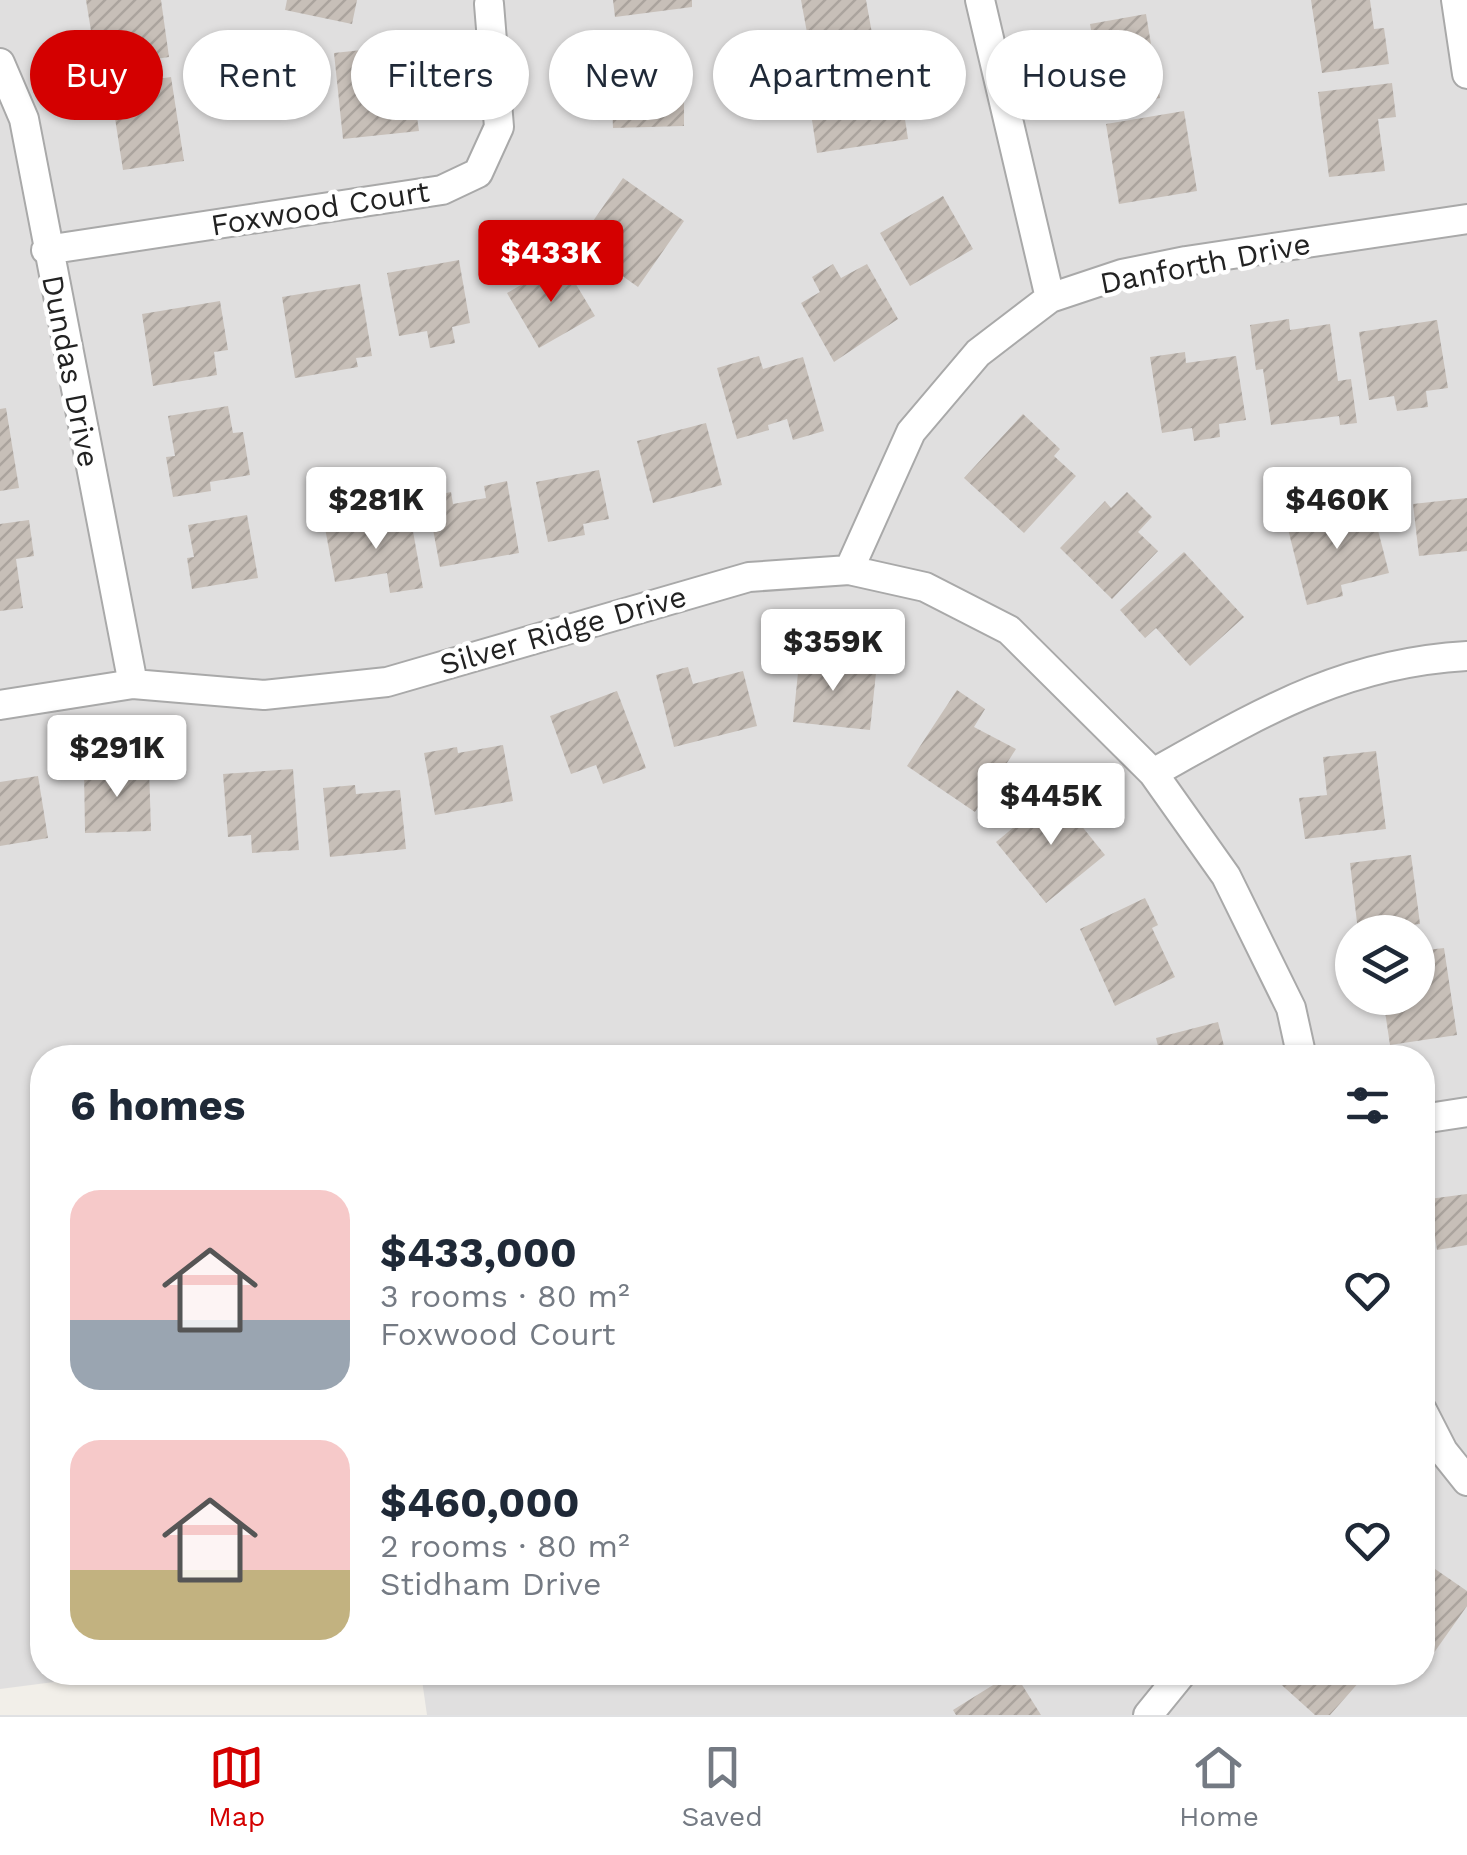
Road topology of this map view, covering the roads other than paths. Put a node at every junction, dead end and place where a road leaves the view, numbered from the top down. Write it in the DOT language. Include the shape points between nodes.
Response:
graph roads {
  1 [pos="980,0"];
  2 [pos="1456,0"];
  3 [pos="490,4"];
  4 [pos="0,63"];
  5 [pos="1467,74"];
  6 [pos="1467,219"];
  7 [pos="46,250"];
  8 [pos="1050,298"];
  9 [pos="849,570"];
  10 [pos="1467,656"];
  11 [pos="134,684"];
  12 [pos="0,705"];
  13 [pos="1153,773"];
  14 [pos="1299,1045"];
  15 [pos="1467,1112"];
  16 [pos="1435,1118"];
  17 [pos="1435,1459"];
  18 [pos="1467,1480"];
  19 [pos="1172,1685"];
  20 [pos="1148,1715"];
  1 -- 8 [label="street"];
  2 -- 5 [label="street"];
  3 -- 7 [label="street, Foxwood Court" via="499,127 478,173 442,190"];
  4 -- 7 [label="street, Dundas Drive" via="24,119"];
  6 -- 8 [label="street, Danforth Drive" via="1186,261"];
  7 -- 11 [label="street, Dundas Drive"];
  8 -- 9 [label="street, Danforth Drive" via="978,353 911,432"];
  9 -- 11 [label="street, Silver Ridge Drive" via="749,577 387,682 264,695"];
  9 -- 13 [label="street, Silver Ridge Drive" via="925,587 1009,630"];
  10 -- 13 [label="street" via="1387,666 1294,695"];
  11 -- 12 [label="street, Silver Ridge Drive"];
  13 -- 14 [label="street, Silver Ridge Drive" via="1226,876 1291,1008"];
  15 -- 16 [label="street"];
  17 -- 18 [label="street"];
  19 -- 20 [label="street"];
}
